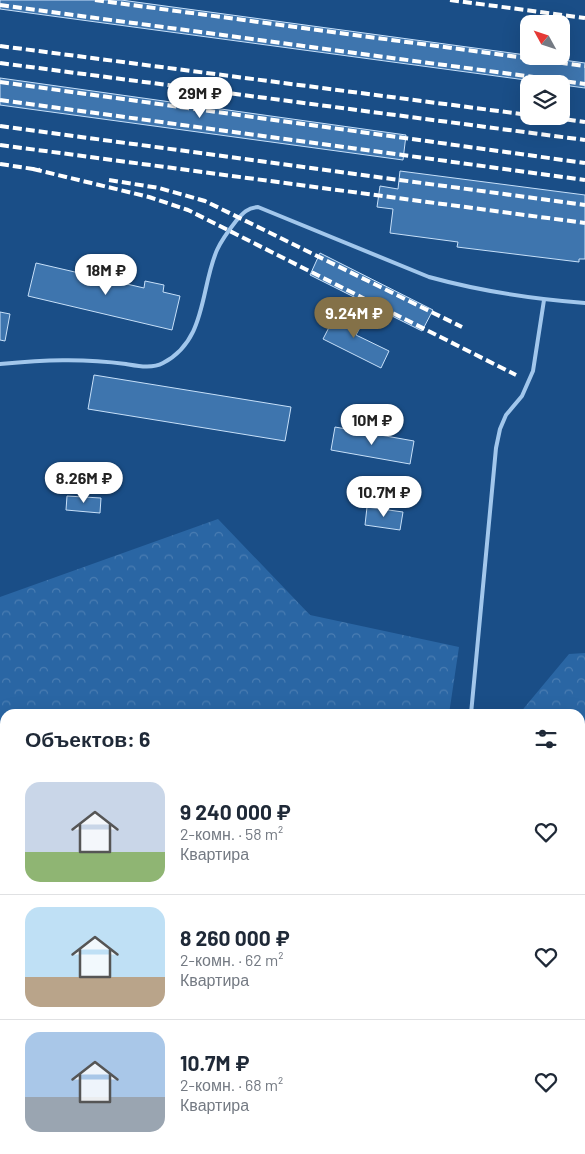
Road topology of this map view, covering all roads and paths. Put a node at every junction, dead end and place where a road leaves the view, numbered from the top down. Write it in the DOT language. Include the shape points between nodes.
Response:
graph roads {
  1 [pos="544,300"];
  2 [pos="585,303"];
  3 [pos="0,364"];
  4 [pos="471,709"];
  1 -- 2 [label="lane"];
  1 -- 3 [label="lane" via="429,277 258,207 245,210 229,230 217,250 201,316 190,338 162,364 142,366 63,359"];
  1 -- 4 [label="lane" via="533,371 522,396 506,415 496,448"];
}
